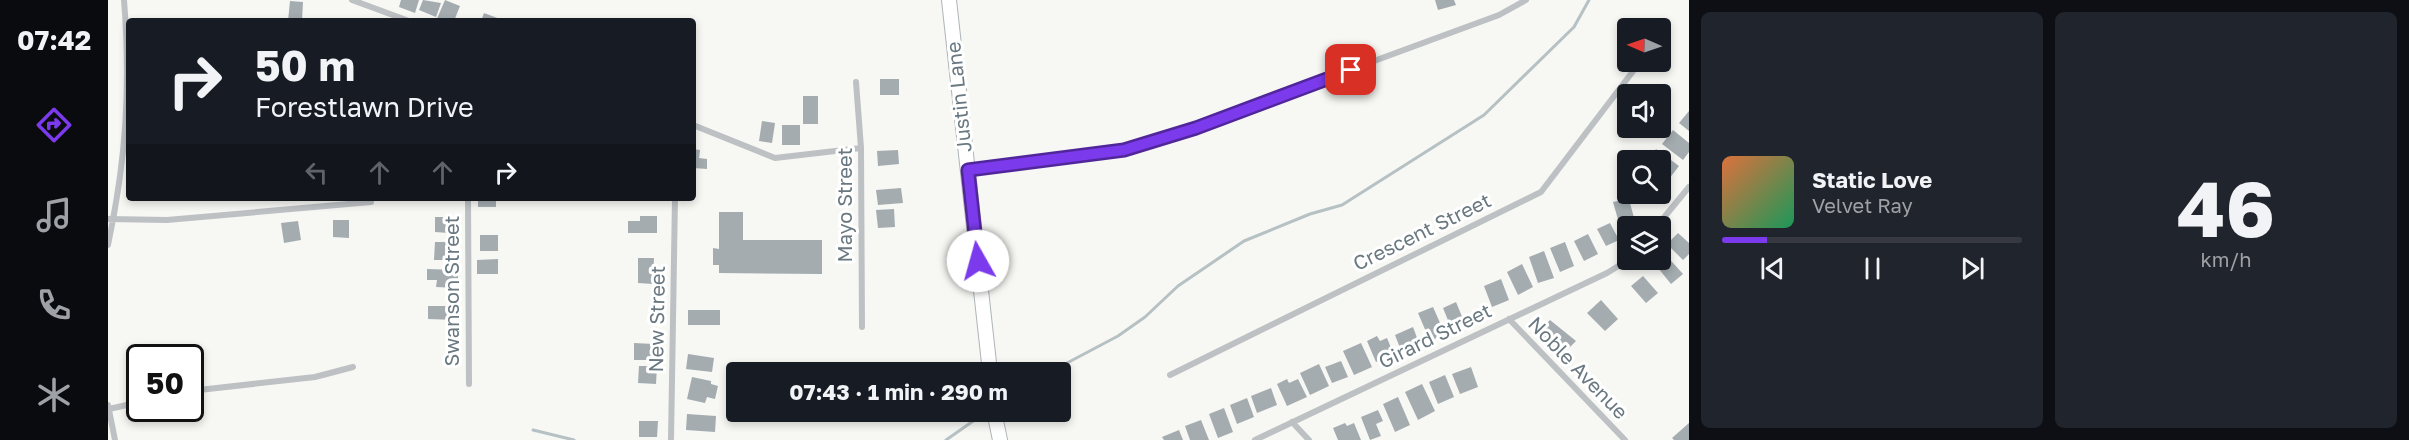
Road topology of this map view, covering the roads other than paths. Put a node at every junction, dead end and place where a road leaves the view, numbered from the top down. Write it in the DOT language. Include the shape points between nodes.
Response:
graph roads {
  1 [pos="124,0"];
  2 [pos="352,0"];
  3 [pos="949,0"];
  4 [pos="1526,0"];
  5 [pos="401,18"];
  6 [pos="126,42"];
  7 [pos="1632,72"];
  8 [pos="856,82"];
  9 [pos="696,126"];
  10 [pos="126,138"];
  11 [pos="861,148"];
  12 [pos="968,170"];
  13 [pos="1689,187"];
  14 [pos="468,201"];
  15 [pos="675,201"];
  16 [pos="371,202"];
  17 [pos="1665,216"];
  18 [pos="111,219"];
  19 [pos="108,245"];
  20 [pos="1617,267"];
  21 [pos="1509,319"];
  22 [pos="862,327"];
  23 [pos="989,362"];
  24 [pos="353,367"];
  25 [pos="1170,375"];
  26 [pos="469,384"];
  27 [pos="204,390"];
  28 [pos="126,404"];
  29 [pos="108,407"];
  30 [pos="996,422"];
  31 [pos="1292,422"];
  32 [pos="115,440"];
  33 [pos="671,440"];
  34 [pos="1000,440"];
  35 [pos="1255,440"];
  36 [pos="1309,440"];
  37 [pos="1624,440"];
  1 -- 6 [label="street"];
  2 -- 5 [label="street"];
  3 -- 12 [label="main road, Justin Lane"];
  4 -- 12 [label="street" via="1488,19 1159,140 1124,150"];
  7 -- 25 [label="street, Crescent Street" via="1540,192"];
  8 -- 11 [label="street, Mayo Street"];
  9 -- 11 [label="street" via="775,158"];
  10 -- 18 [label="street"];
  11 -- 22 [label="street, Mayo Street"];
  12 -- 23 [label="main road, Justin Lane"];
  13 -- 17 [label="street"];
  14 -- 26 [label="street, Swanson Street"];
  15 -- 33 [label="street, New Street"];
  16 -- 18 [label="street" via="141,222"];
  18 -- 19 [label="street"];
  20 -- 21 [label="street, Girard Street"];
  21 -- 31 [label="street, Girard Street"];
  21 -- 37 [label="street, Noble Avenue"];
  24 -- 27 [label="street" via="315,377"];
  28 -- 29 [label="street"];
  29 -- 32 [label="street"];
  30 -- 34 [label="main road"];
  31 -- 35 [label="street, Girard Street"];
  31 -- 36 [label="street"];
}
